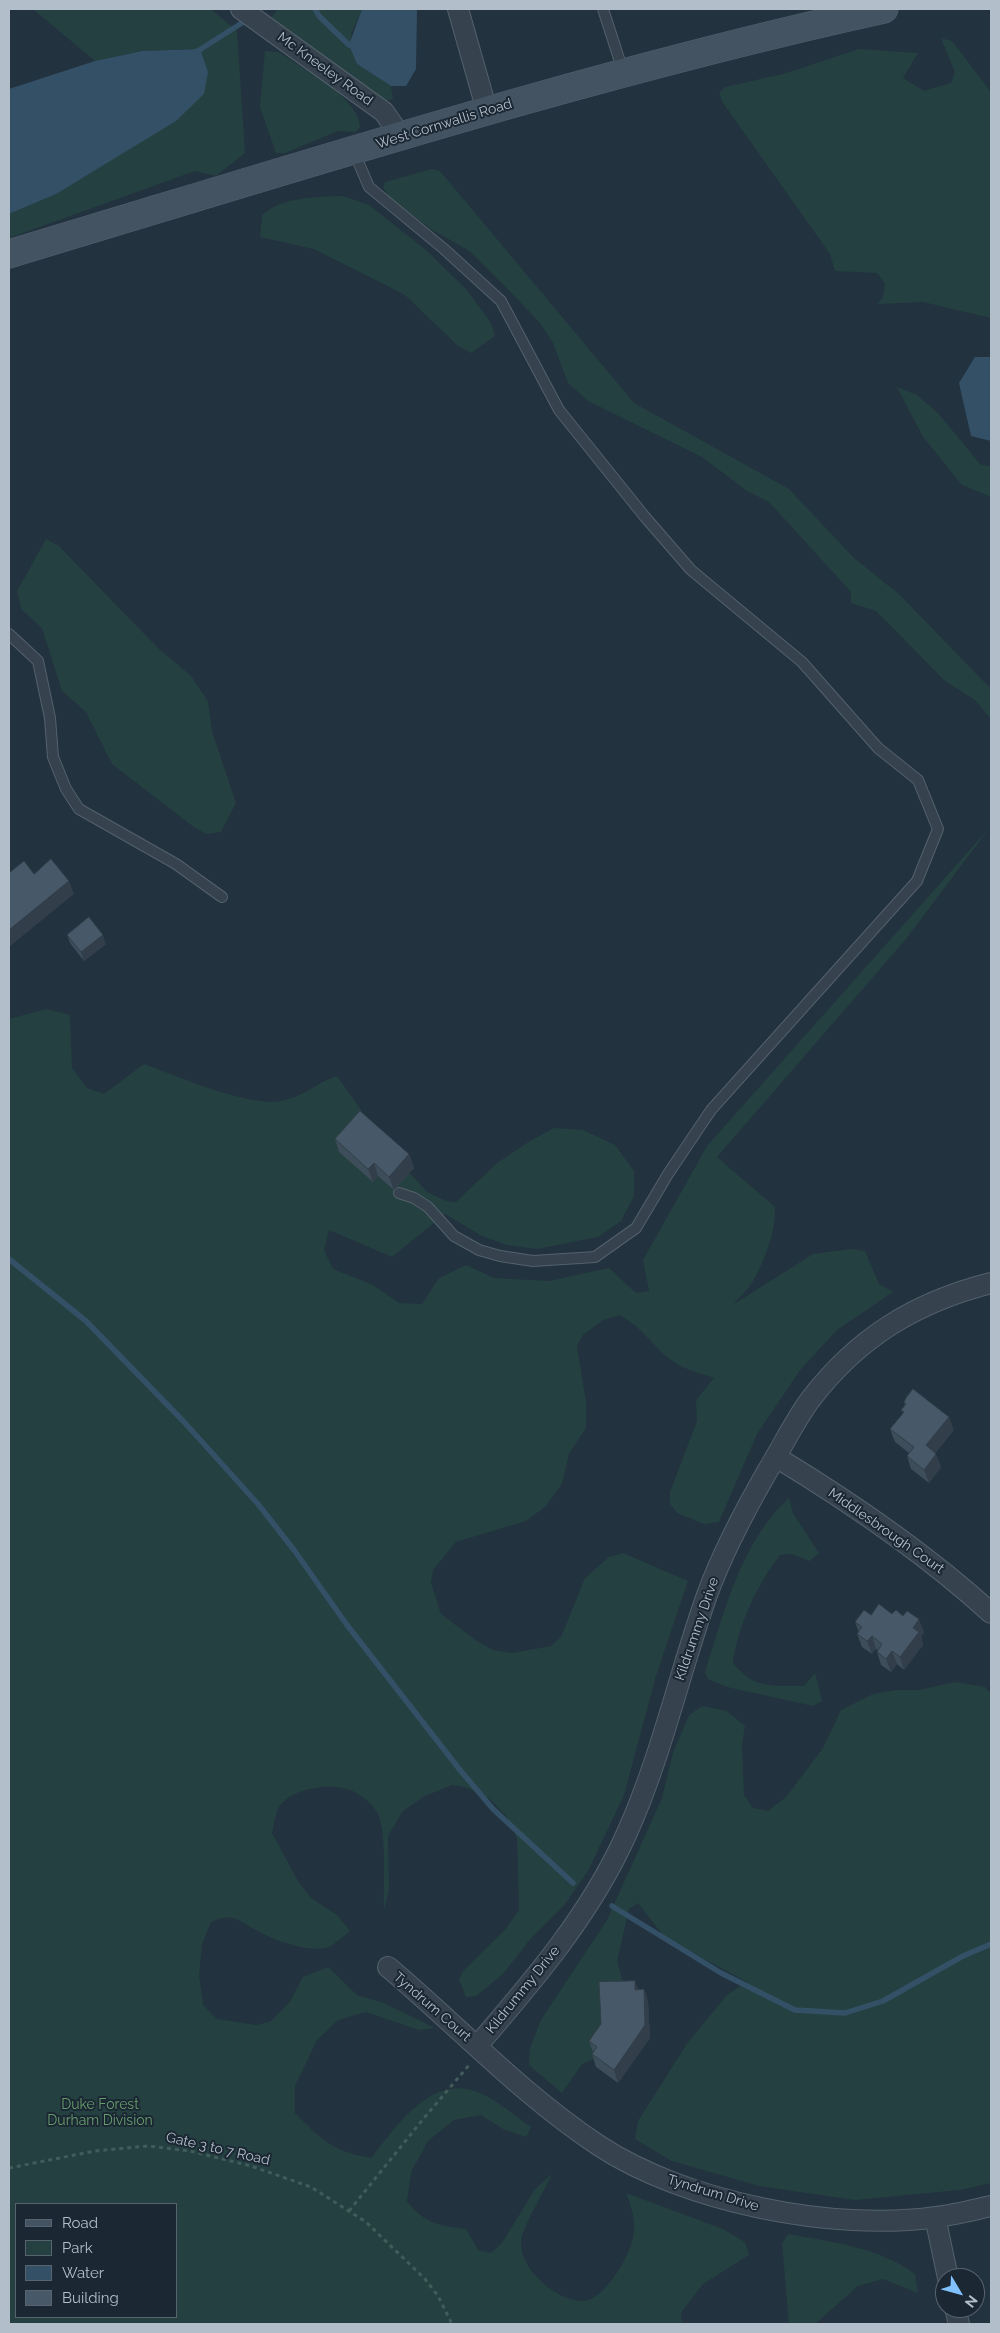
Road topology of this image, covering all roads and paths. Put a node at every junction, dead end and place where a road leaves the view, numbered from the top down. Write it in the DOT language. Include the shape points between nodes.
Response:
graph roads {
  1 [pos="241,9"];
  2 [pos="458,9"];
  3 [pos="603,9"];
  4 [pos="884,9"];
  5 [pos="624,72"];
  6 [pos="487,111"];
  7 [pos="402,138"];
  8 [pos="354,151"];
  9 [pos="9,254"];
  10 [pos="9,634"];
  11 [pos="222,897"];
  12 [pos="399,1193"];
  13 [pos="991,1283"];
  14 [pos="776,1458"];
  15 [pos="991,1613"];
  16 [pos="388,1968"];
  17 [pos="480,2048"];
  18 [pos="9,2168"];
  19 [pos="991,2206"];
  20 [pos="349,2212"];
  21 [pos="935,2217"];
  22 [pos="946,2268"];
  23 [pos="452,2324"];
  1 -- 7 [label="street, Mc Kneeley Road" via="384,112"];
  2 -- 6 [label="street"];
  3 -- 5 [label="lane"];
  4 -- 5 [label="street, West Cornwallis Road" via="769,34"];
  5 -- 6 [label="street, West Cornwallis Road"];
  6 -- 7 [label="street, West Cornwallis Road"];
  7 -- 8 [label="street, West Cornwallis Road"];
  8 -- 9 [label="street, West Cornwallis Road"];
  8 -- 12 [label="lane" via="369,187 501,301 558,410 645,517 691,570 802,662 878,748 918,780 938,829 917,881 711,1110 636,1228 595,1257 533,1261 479,1250 454,1236 428,1207"];
  10 -- 11 [label="lane" via="38,662 50,718 53,757 66,789 79,809 176,864"];
  13 -- 14 [label="street, Kildrummy Drive" via="949,1295 910,1312 860,1347 810,1400"];
  14 -- 15 [label="street, Middlesbrough Court" via="892,1533 946,1573"];
  14 -- 17 [label="street, Kildrummy Drive" via="741,1519 715,1574 643,1793 613,1862 587,1908 555,1953"];
  16 -- 17 [label="street, Tyndrum Court"];
  17 -- 20 [label="path"];
  17 -- 21 [label="street, Tyndrum Drive" via="520,2085 598,2145 652,2174 716,2196 779,2211 859,2219"];
  18 -- 20 [label="path, Gate 3 to 7 Road" via="95,2151 148,2146 190,2151 251,2166 311,2187"];
  19 -- 21 [label="street, Tyndrum Drive"];
  20 -- 23 [label="path, Gate 3 to 7 Road" via="366,2222 426,2279"];
  21 -- 22 [label="street"];
}
